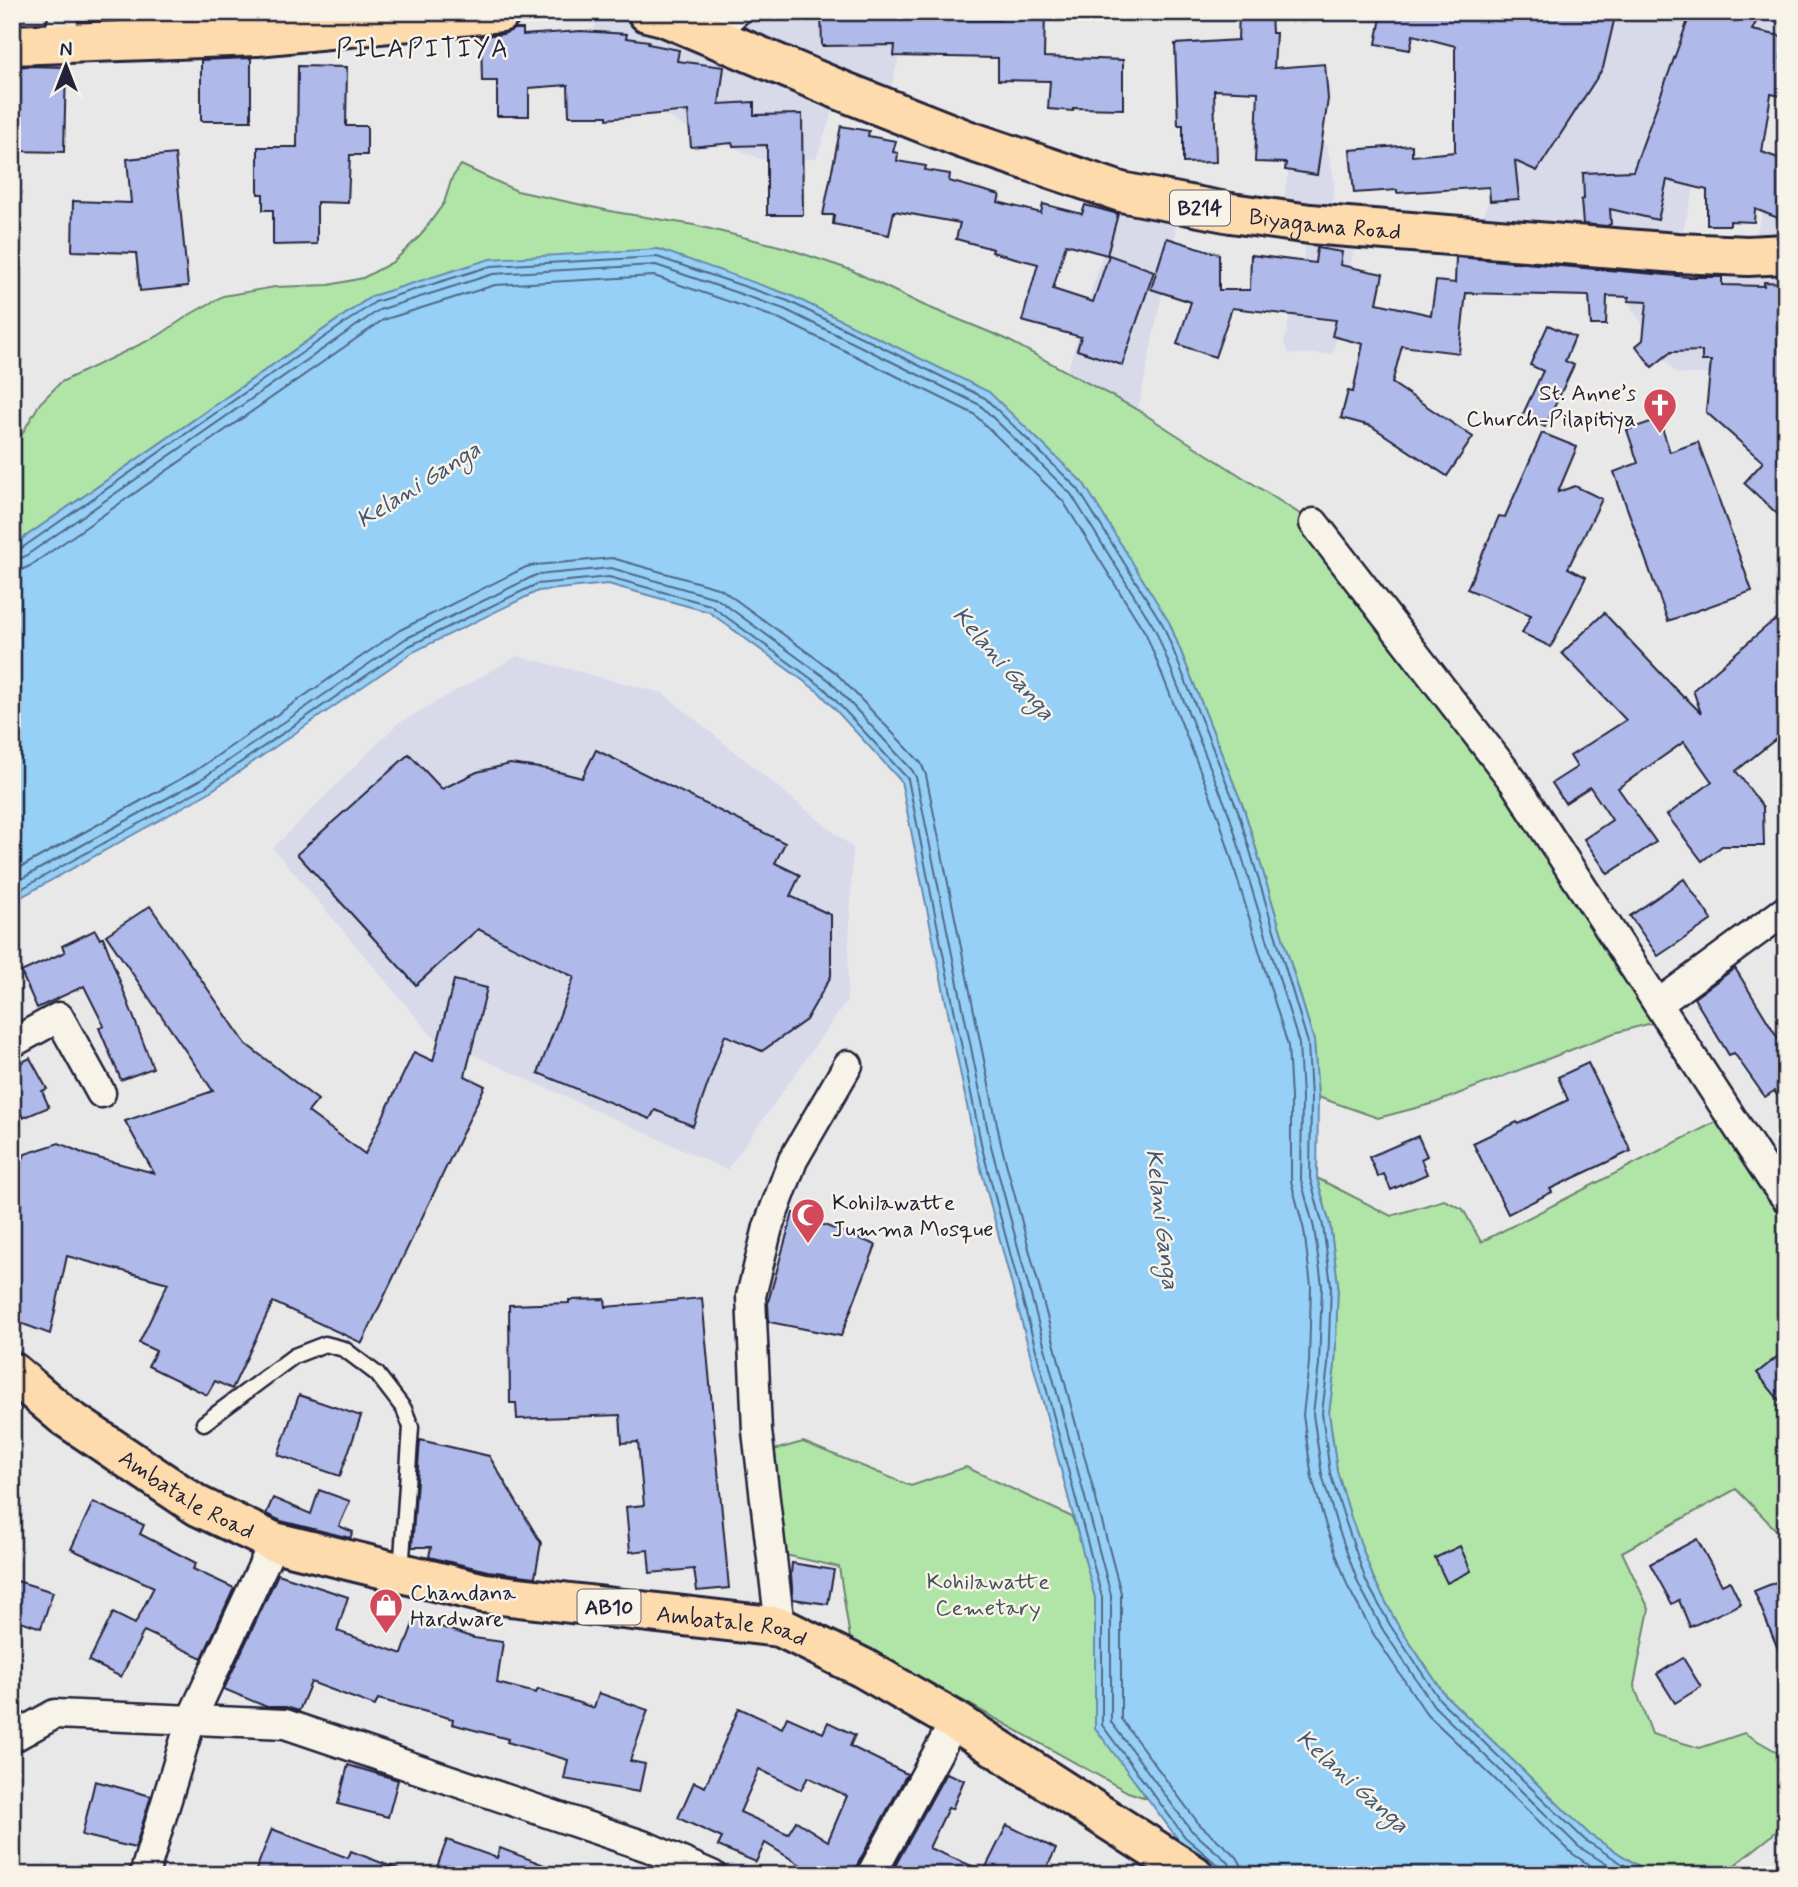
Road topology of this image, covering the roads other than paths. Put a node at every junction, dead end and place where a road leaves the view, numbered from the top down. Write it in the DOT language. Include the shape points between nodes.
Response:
graph roads {
  1 [pos="501,12"];
  2 [pos="647,12"];
  3 [pos="722,23"];
  4 [pos="61,27"];
  5 [pos="12,45"];
  6 [pos="1786,254"];
  7 [pos="1314,523"];
  8 [pos="1786,910"];
  9 [pos="1658,1004"];
  10 [pos="12,1043"];
  11 [pos="848,1065"];
  12 [pos="101,1093"];
  13 [pos="1786,1198"];
  14 [pos="12,1371"];
  15 [pos="204,1423"];
  16 [pos="274,1542"];
  17 [pos="401,1573"];
  18 [pos="780,1627"];
  19 [pos="191,1720"];
  20 [pos="955,1721"];
  21 [pos="12,1738"];
  22 [pos="1190,1873"];
  23 [pos="144,1875"];
  24 [pos="712,1875"];
  25 [pos="871,1875"];
  1 -- 4 [label="main road" via="257,36"];
  2 -- 3 [label="main road, Biyagama Road / B214"];
  3 -- 6 [label="main road, Biyagama Road / B214" via="840,90 964,139 1121,192 1310,224 1677,253"];
  4 -- 5 [label="main road"];
  7 -- 9 [label="street" via="1514,782"];
  8 -- 9 [label="street"];
  9 -- 13 [label="street"];
  10 -- 12 [label="street" via="59,1017"];
  11 -- 18 [label="street" via="793,1160 768,1227 751,1296 757,1431"];
  14 -- 16 [label="main road, Ambatale Road / AB10" via="64,1416 198,1506"];
  15 -- 17 [label="lane" via="294,1356 325,1344 344,1349 377,1374 404,1409 411,1427"];
  16 -- 17 [label="main road, Ambatale Road / AB10"];
  16 -- 19 [label="street"];
  17 -- 18 [label="main road, Ambatale Road / AB10" via="484,1593"];
  18 -- 20 [label="main road, Ambatale Road / AB10"];
  19 -- 21 [label="street" via="55,1714"];
  19 -- 23 [label="street"];
  19 -- 24 [label="street" via="285,1724 648,1847"];
  20 -- 22 [label="main road, Ambatale Road / AB10"];
  20 -- 25 [label="street"];
}
